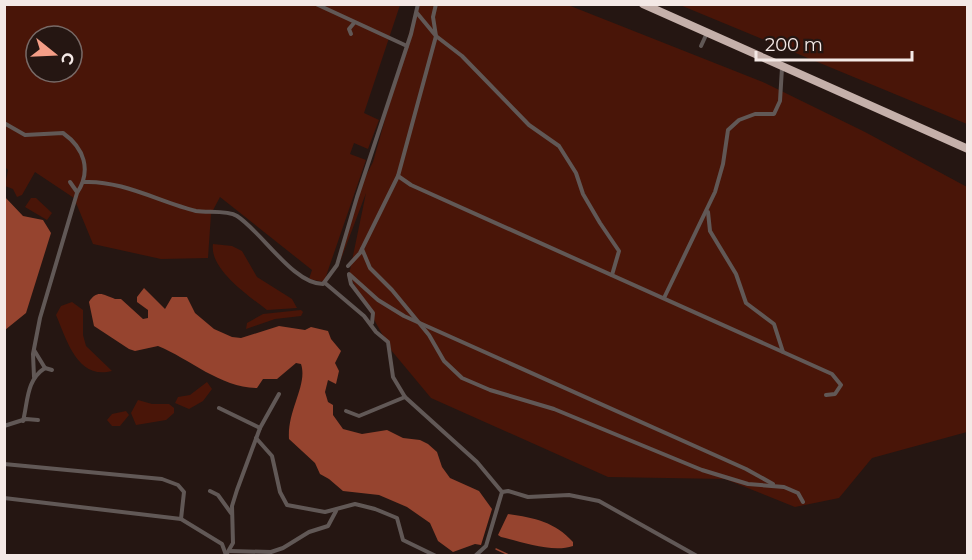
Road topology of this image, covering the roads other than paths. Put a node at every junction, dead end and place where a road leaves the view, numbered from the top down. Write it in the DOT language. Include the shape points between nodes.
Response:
graph roads {
  1 [pos="316,4"];
  2 [pos="418,4"];
  3 [pos="436,4"];
  4 [pos="644,4"];
  5 [pos="417,12"];
  6 [pos="354,23"];
  7 [pos="707,33"];
  8 [pos="351,34"];
  9 [pos="435,36"];
  10 [pos="407,46"];
  11 [pos="701,46"];
  12 [pos="782,67"];
  13 [pos="4,123"];
  14 [pos="968,149"];
  15 [pos="398,176"];
  16 [pos="70,182"];
  17 [pos="84,182"];
  18 [pos="77,193"];
  19 [pos="708,208"];
  20 [pos="362,249"];
  21 [pos="338,265"];
  22 [pos="348,266"];
  23 [pos="349,274"];
  24 [pos="612,275"];
  25 [pos="325,283"];
  26 [pos="664,298"];
  27 [pos="372,323"];
  28 [pos="420,323"];
  29 [pos="34,349"];
  30 [pos="783,352"];
  31 [pos="45,368"];
  32 [pos="52,370"];
  33 [pos="34,377"];
  34 [pos="279,394"];
  35 [pos="826,395"];
  36 [pos="405,397"];
  37 [pos="219,408"];
  38 [pos="346,411"];
  39 [pos="38,420"];
  40 [pos="23,421"];
  41 [pos="4,426"];
  42 [pos="260,428"];
  43 [pos="256,438"];
  44 [pos="4,464"];
  45 [pos="776,486"];
  46 [pos="210,491"];
  47 [pos="502,492"];
  48 [pos="4,498"];
  49 [pos="803,502"];
  50 [pos="331,513"];
  51 [pos="232,515"];
  52 [pos="181,519"];
  53 [pos="227,554"];
  54 [pos="436,555"];
  55 [pos="475,555"];
  56 [pos="697,555"];
  1 -- 6 [label="street"];
  2 -- 5 [label="street"];
  3 -- 9 [label="street"];
  4 -- 7 [label="highway"];
  5 -- 9 [label="street"];
  5 -- 10 [label="street"];
  6 -- 8 [label="street" via="349,29"];
  6 -- 10 [label="street"];
  7 -- 11 [label="street"];
  7 -- 12 [label="highway"];
  9 -- 15 [label="street"];
  9 -- 24 [label="street" via="462,57 529,125 559,146 619,252"];
  10 -- 21 [label="street"];
  12 -- 14 [label="highway"];
  12 -- 19 [label="street" via="780,101 774,114 749,116 728,130 723,164"];
  13 -- 17 [label="street" via="24,135 59,132 70,138 83,153"];
  15 -- 20 [label="street"];
  15 -- 24 [label="street"];
  16 -- 18 [label="street"];
  17 -- 18 [label="street"];
  17 -- 25 [label="street" via="108,184 187,208 237,217 299,274 316,284"];
  18 -- 29 [label="street"];
  19 -- 26 [label="street"];
  19 -- 30 [label="street" via="710,231 736,274 746,303 774,324"];
  20 -- 22 [label="street"];
  20 -- 28 [label="street" via="370,268"];
  21 -- 22 [label="street"];
  21 -- 25 [label="street"];
  22 -- 23 [label="street"];
  23 -- 27 [label="street" via="351,284 374,313"];
  23 -- 28 [label="street" via="378,300"];
  24 -- 26 [label="street"];
  25 -- 27 [label="street"];
  26 -- 30 [label="street"];
  27 -- 36 [label="street" via="390,346 393,377"];
  28 -- 45 [label="street"];
  28 -- 45 [label="street" via="444,361 469,381 554,409 702,470 748,484"];
  29 -- 31 [label="street"];
  29 -- 33 [label="street"];
  30 -- 35 [label="street" via="838,378 839,390"];
  31 -- 32 [label="street"];
  31 -- 33 [label="street"];
  33 -- 40 [label="street"];
  34 -- 42 [label="street"];
  36 -- 38 [label="street" via="360,416"];
  36 -- 47 [label="street" via="477,462"];
  37 -- 42 [label="street"];
  39 -- 40 [label="street"];
  40 -- 41 [label="street"];
  42 -- 43 [label="street"];
  43 -- 50 [label="street" via="272,456 287,505"];
  43 -- 51 [label="street"];
  44 -- 52 [label="street" via="174,483 184,492"];
  45 -- 49 [label="street" via="798,493"];
  46 -- 51 [label="street" via="218,495"];
  47 -- 55 [label="street" via="486,546"];
  47 -- 56 [label="street" via="528,497 569,495 599,501"];
  48 -- 52 [label="street"];
  50 -- 53 [label="street" via="328,526 281,549"];
  50 -- 54 [label="street" via="355,504 386,513 399,522 402,540"];
  51 -- 53 [label="street" via="234,530"];
  52 -- 53 [label="street" via="222,544"];
}
